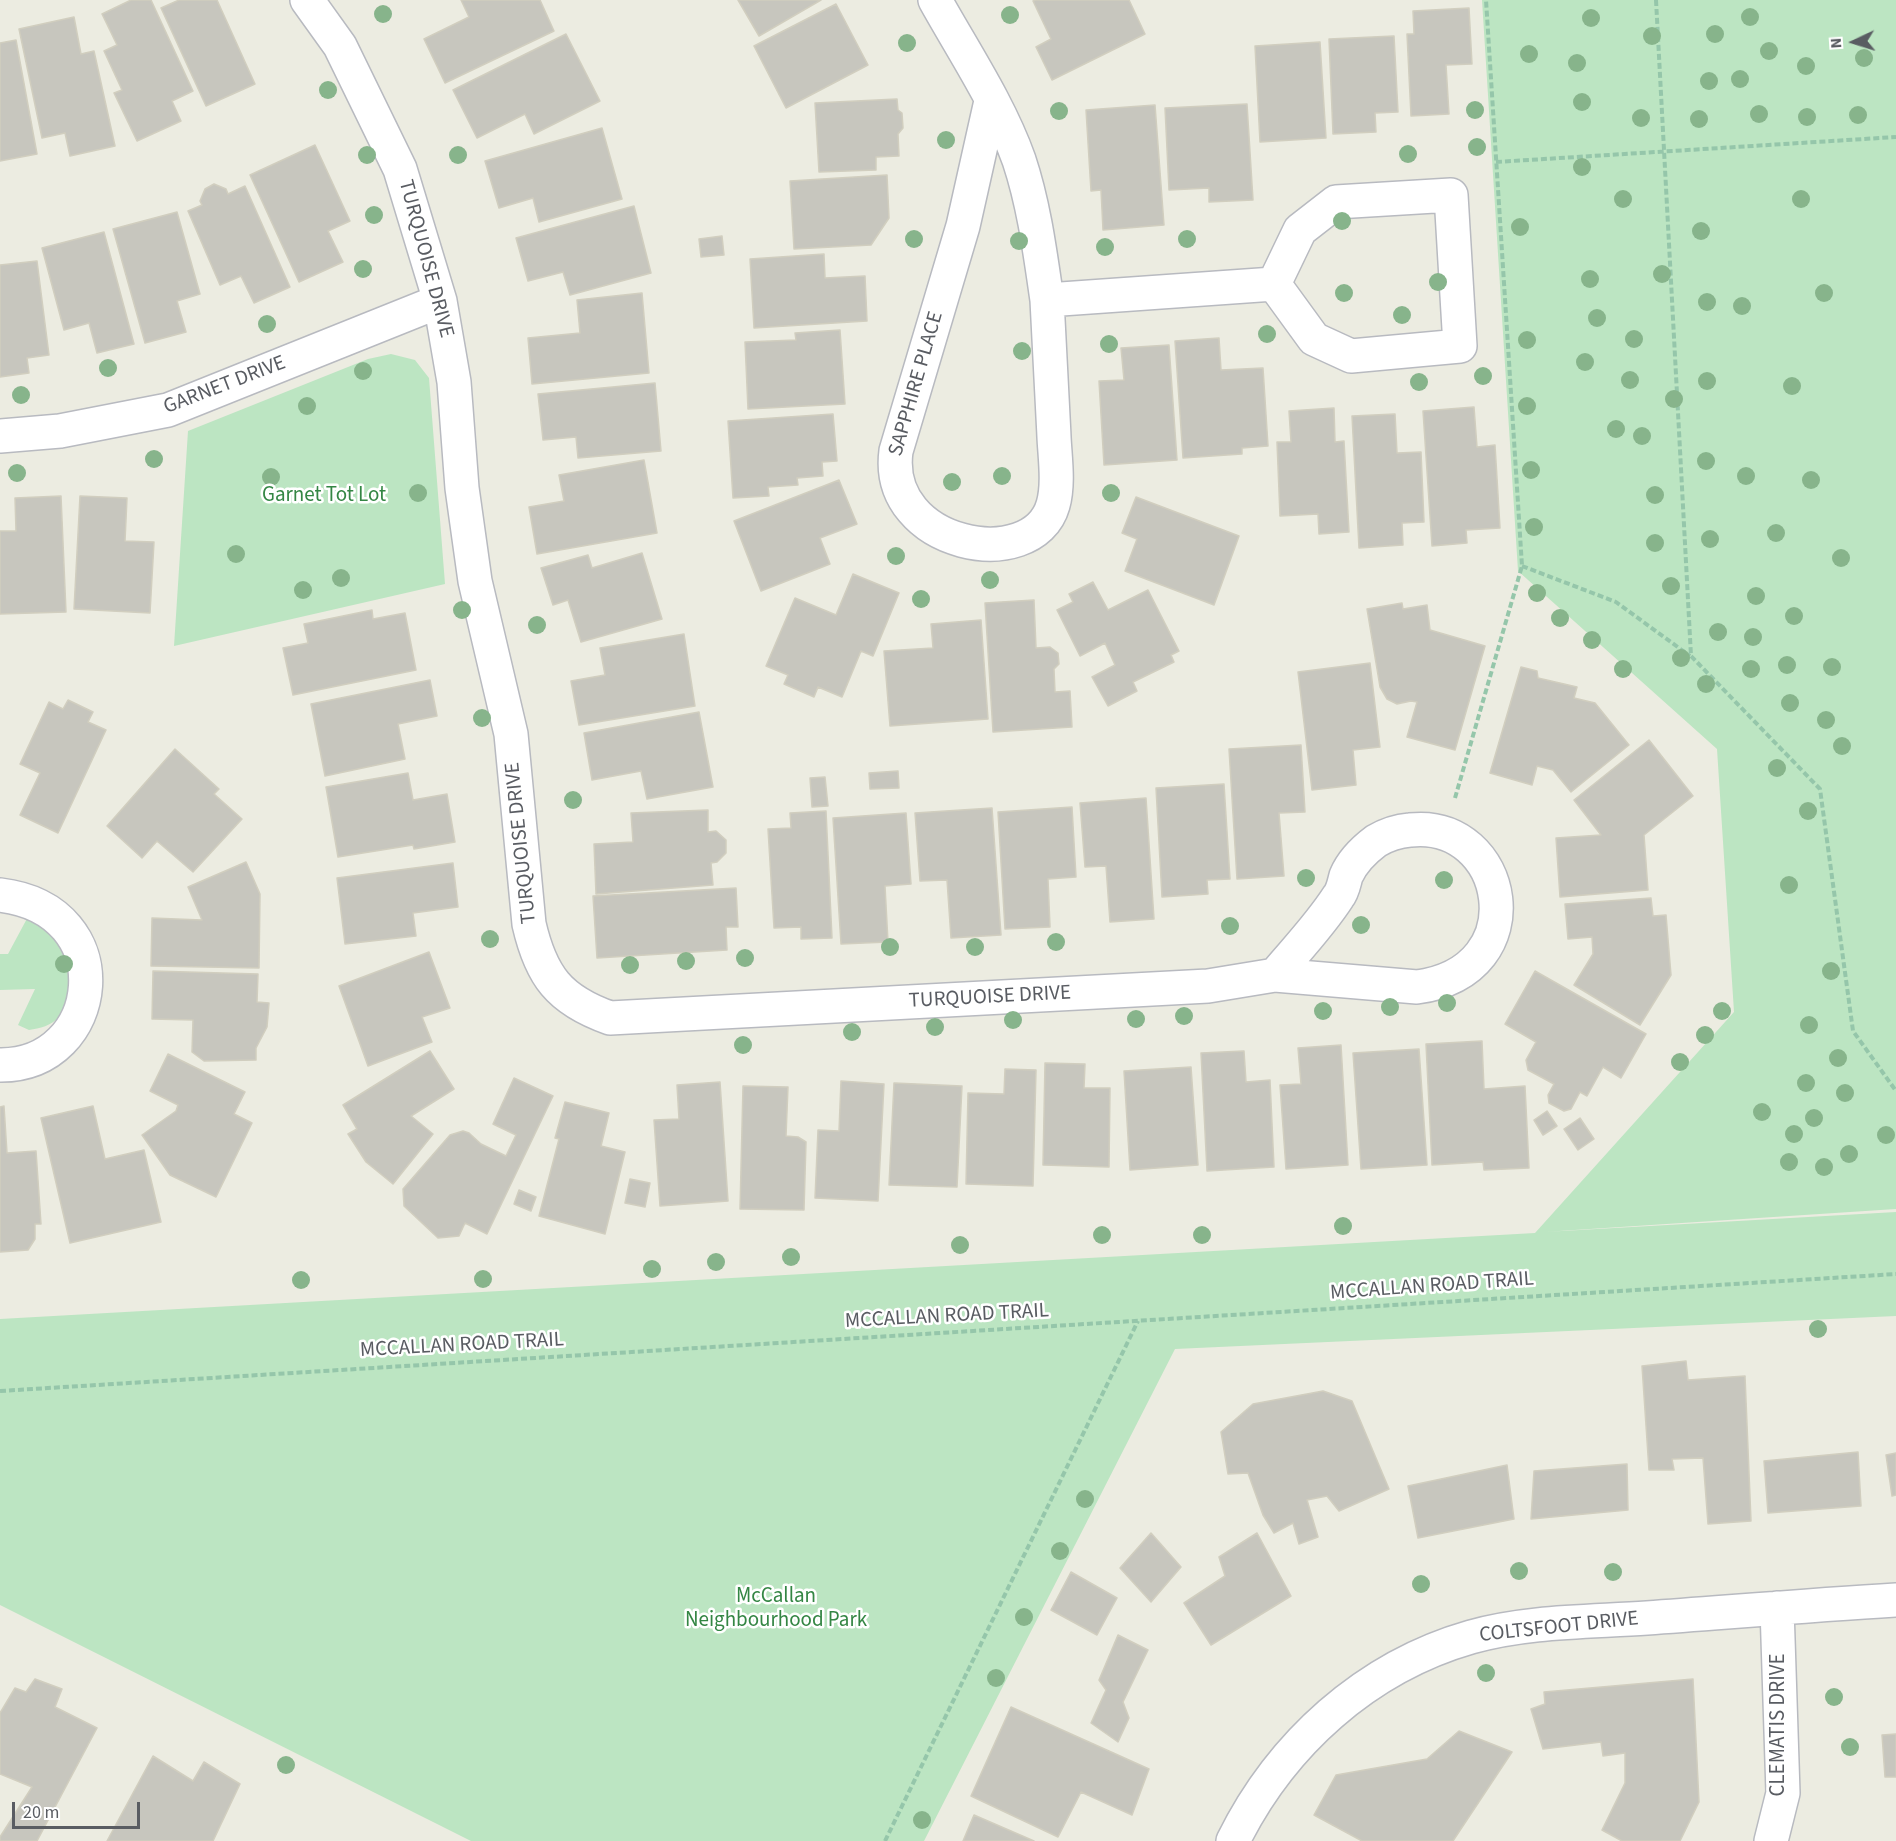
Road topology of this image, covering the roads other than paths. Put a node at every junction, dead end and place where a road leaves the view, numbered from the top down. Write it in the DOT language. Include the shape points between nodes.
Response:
graph roads {
  1 [pos="307,0"];
  2 [pos="935,0"];
  3 [pos="991,101"];
  4 [pos="1274,284"];
  5 [pos="1047,300"];
  6 [pos="440,301"];
  7 [pos="0,436"];
  8 [pos="0,896"];
  9 [pos="1275,975"];
  10 [pos="0,1065"];
  11 [pos="1896,1600"];
  12 [pos="1777,1608"];
  13 [pos="1233,1841"];
  14 [pos="1771,1841"];
  1 -- 6 [label="street, TURQUOISE DRIVE" via="340,46 400,169"];
  2 -- 3 [label="street, SAPPHIRE PLACE"];
  3 -- 5 [label="street, SAPPHIRE PLACE" via="1018,157 1029,194"];
  3 -- 5 [label="street, SAPPHIRE PLACE" via="963,226 894,468 895,481 914,515 943,535 978,544 1013,540 1047,521 1054,503 1055,474"];
  4 -- 4 [label="street" via="1314,339 1351,356 1460,346 1451,195 1336,202 1300,230"];
  4 -- 5 [label="street"];
  6 -- 7 [label="street, GARNET DRIVE" via="168,410 60,431"];
  6 -- 9 [label="street, TURQUOISE DRIVE" via="452,373 471,558 511,734 529,924 536,953 557,988 574,1002 610,1018 1197,986"];
  8 -- 10 [label="street" via="24,898 43,906 66,925 79,946 86,971 82,1004 68,1033 52,1049 32,1060"];
  9 -- 9 [label="street, TURQUOISE DRIVE" via="1417,987 1440,984 1460,975 1478,960 1490,941 1496,919 1496,896 1490,875 1478,857 1442,832 1398,831 1377,840 1360,854 1347,873 1340,895"];
  11 -- 12 [label="street, COLTSFOOT DRIVE"];
  12 -- 13 [label="street, COLTSFOOT DRIVE" via="1535,1627 1473,1637 1415,1656 1373,1680 1327,1716 1281,1764"];
  12 -- 14 [label="street, CLEMATIS DRIVE" via="1782,1793"];
}
